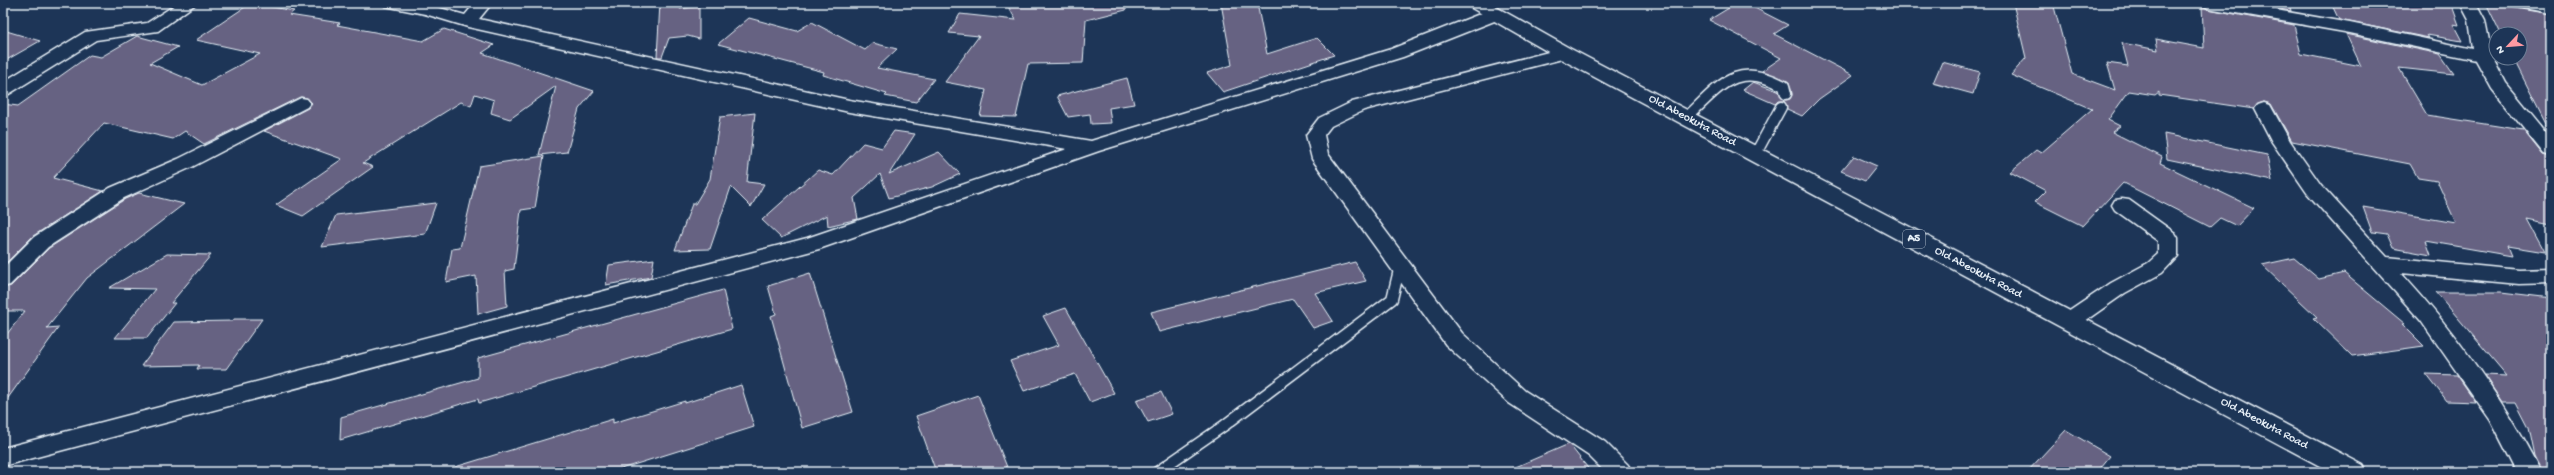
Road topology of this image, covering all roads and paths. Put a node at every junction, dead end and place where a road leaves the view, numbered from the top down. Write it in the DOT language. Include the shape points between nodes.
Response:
graph roads {
  1 [pos="189,3"];
  2 [pos="391,3"];
  3 [pos="484,3"];
  4 [pos="1476,3"];
  5 [pos="2208,3"];
  6 [pos="2468,3"];
  7 [pos="2521,3"];
  8 [pos="425,6"];
  9 [pos="2551,8"];
  10 [pos="1496,14"];
  11 [pos="468,22"];
  12 [pos="1564,53"];
  13 [pos="2483,56"];
  14 [pos="3,90"];
  15 [pos="1786,94"];
  16 [pos="301,103"];
  17 [pos="1781,107"];
  18 [pos="2264,109"];
  19 [pos="1686,118"];
  20 [pos="1092,147"];
  21 [pos="2551,150"];
  22 [pos="1755,154"];
  23 [pos="2122,204"];
  24 [pos="2383,264"];
  25 [pos="1400,266"];
  26 [pos="2551,276"];
  27 [pos="3,280"];
  28 [pos="2070,321"];
  29 [pos="3,457"];
  30 [pos="1158,472"];
  31 [pos="1620,472"];
  32 [pos="2354,472"];
  33 [pos="2529,472"];
  1 -- 14 [label="street" via="152,27 91,36"];
  2 -- 8 [label="street"];
  3 -- 11 [label="street"];
  4 -- 10 [label="highway, Old Abeokuta Road / A5"];
  5 -- 13 [label="street" via="2350,28"];
  6 -- 13 [label="street" via="2477,20"];
  7 -- 9 [label="street"];
  8 -- 11 [label="street"];
  10 -- 12 [label="highway, Old Abeokuta Road / A5"];
  10 -- 20 [label="street" via="1397,53"];
  11 -- 20 [label="street" via="849,106"];
  12 -- 19 [label="highway, Old Abeokuta Road / A5"];
  12 -- 25 [label="street" via="1358,106 1325,122 1315,135 1319,155"];
  13 -- 21 [label="street" via="2498,85"];
  15 -- 19 [label="lane" via="1784,86 1773,78 1746,73 1734,77"];
  16 -- 27 [label="street" via="185,163 117,193 41,242"];
  17 -- 22 [label="lane"];
  18 -- 24 [label="street" via="2281,142 2314,189"];
  19 -- 22 [label="highway, Old Abeokuta Road / A5"];
  20 -- 29 [label="street" via="812,244"];
  22 -- 28 [label="highway, Old Abeokuta Road / A5"];
  23 -- 28 [label="street" via="2168,238 2168,256 2154,268 2118,288"];
  24 -- 26 [label="street" via="2519,277"];
  24 -- 33 [label="street" via="2428,316 2499,415"];
  25 -- 30 [label="lane" via="1392,299 1225,425"];
  25 -- 31 [label="street" via="1460,344 1517,397 1597,450"];
  28 -- 32 [label="highway, Old Abeokuta Road / A5"];
}
